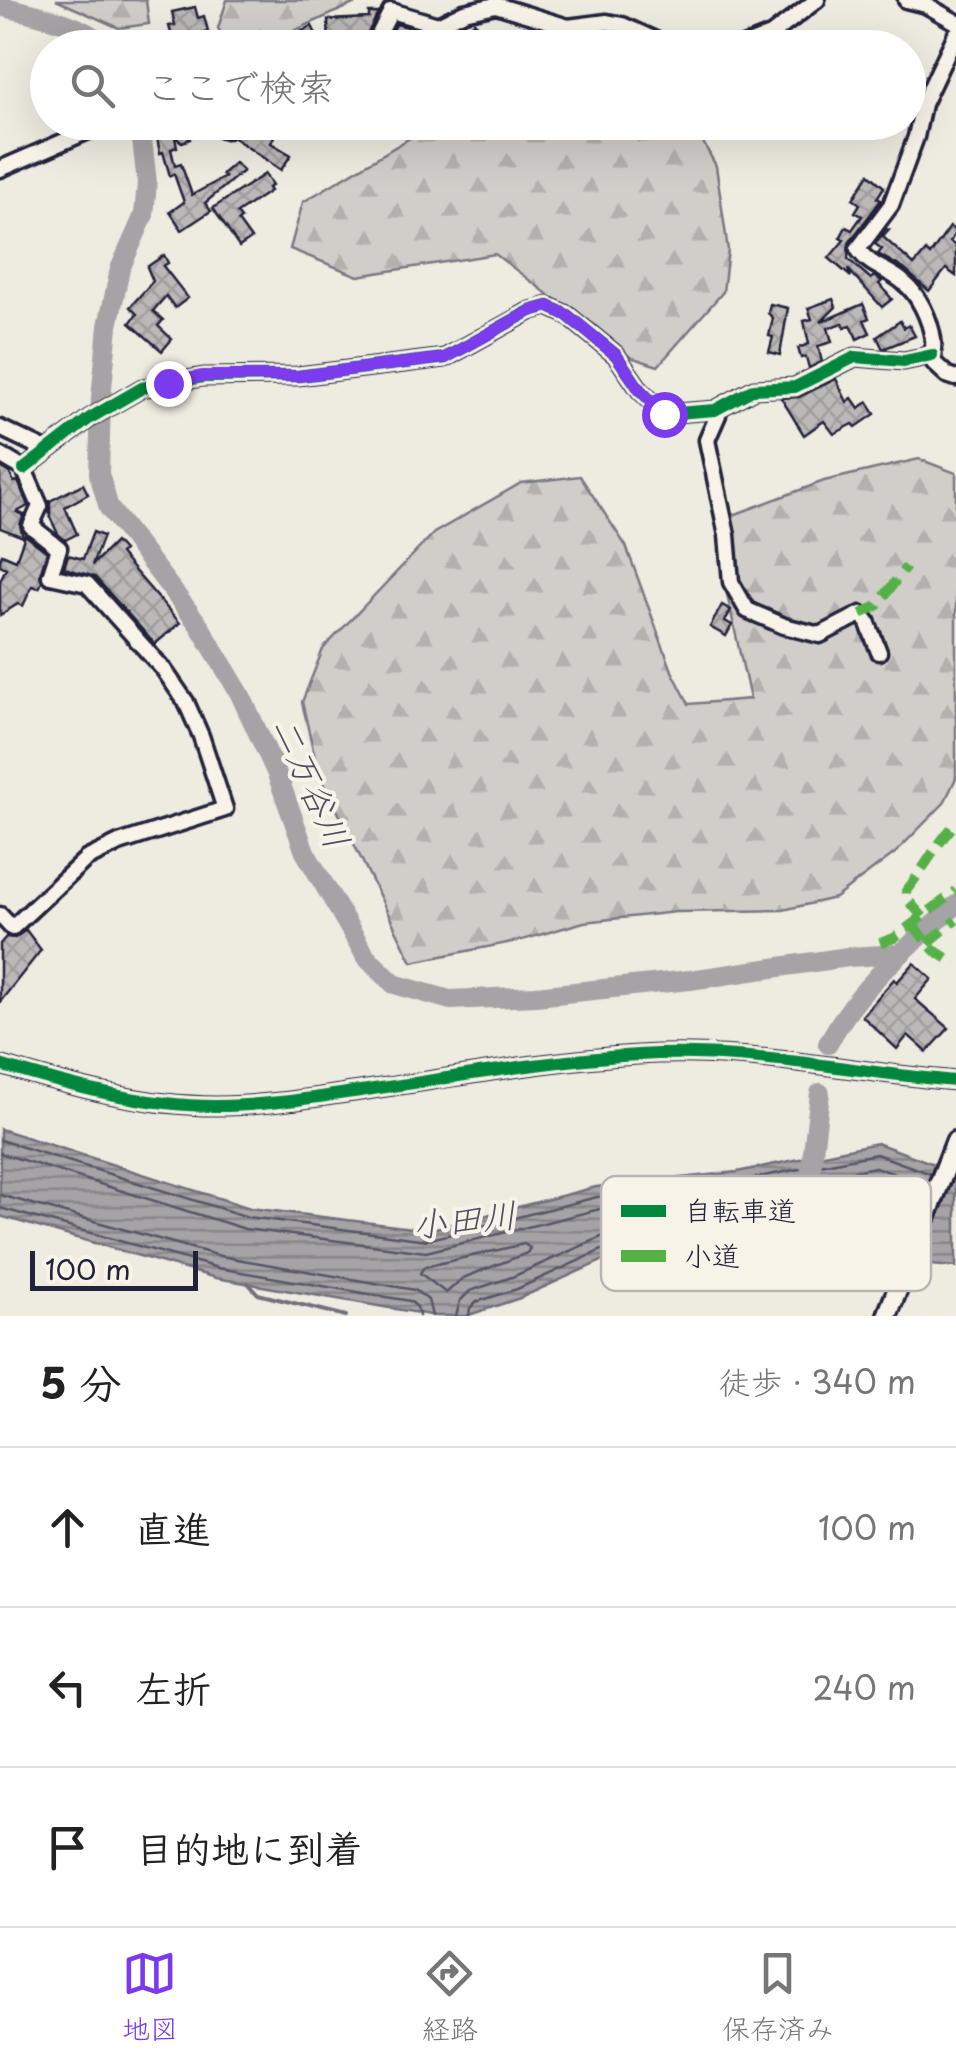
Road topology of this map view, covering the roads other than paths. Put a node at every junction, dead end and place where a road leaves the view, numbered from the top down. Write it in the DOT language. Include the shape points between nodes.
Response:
graph roads {
  1 [pos="817,0"];
  2 [pos="906,0"];
  3 [pos="956,22"];
  4 [pos="381,30"];
  5 [pos="634,30"];
  6 [pos="777,30"];
  7 [pos="956,34"];
  8 [pos="926,98"];
  9 [pos="66,140"];
  10 [pos="915,140"];
  11 [pos="0,168"];
  12 [pos="932,355"];
  13 [pos="956,378"];
  14 [pos="715,410"];
  15 [pos="0,428"];
  16 [pos="46,450"];
  17 [pos="0,456"];
  18 [pos="24,469"];
  19 [pos="880,652"];
  20 [pos="0,915"];
  21 [pos="0,1066"];
  22 [pos="956,1082"];
  23 [pos="956,1142"];
  24 [pos="931,1205"];
  25 [pos="897,1291"];
  26 [pos="887,1316"];
  1 -- 6 [label="street"];
  2 -- 3 [label="street"];
  4 -- 5 [label="street" via="390,11 438,25 496,5 568,27 607,22"];
  7 -- 8 [label="street"];
  9 -- 11 [label="street"];
  10 -- 12 [label="street" via="891,206 858,249 913,294 924,310"];
  12 -- 13 [label="street"];
  12 -- 14 [label="street" via="904,361 855,357 795,388 754,389"];
  14 -- 16 [label="street" via="664,414 616,355 548,306 445,358 298,376 203,376 142,388"];
  14 -- 19 [label="street" via="706,440 731,582 748,610 820,636 861,614"];
  15 -- 16 [label="street"];
  16 -- 18 [label="street"];
  17 -- 18 [label="street"];
  18 -- 20 [label="street" via="40,506 31,526 59,548 50,576 87,584 164,670 201,736 224,809 86,860 12,928"];
  21 -- 22 [label="street" via="113,1095 216,1106 642,1054 794,1060"];
  23 -- 24 [label="main road"];
  25 -- 26 [label="main road"];
}
